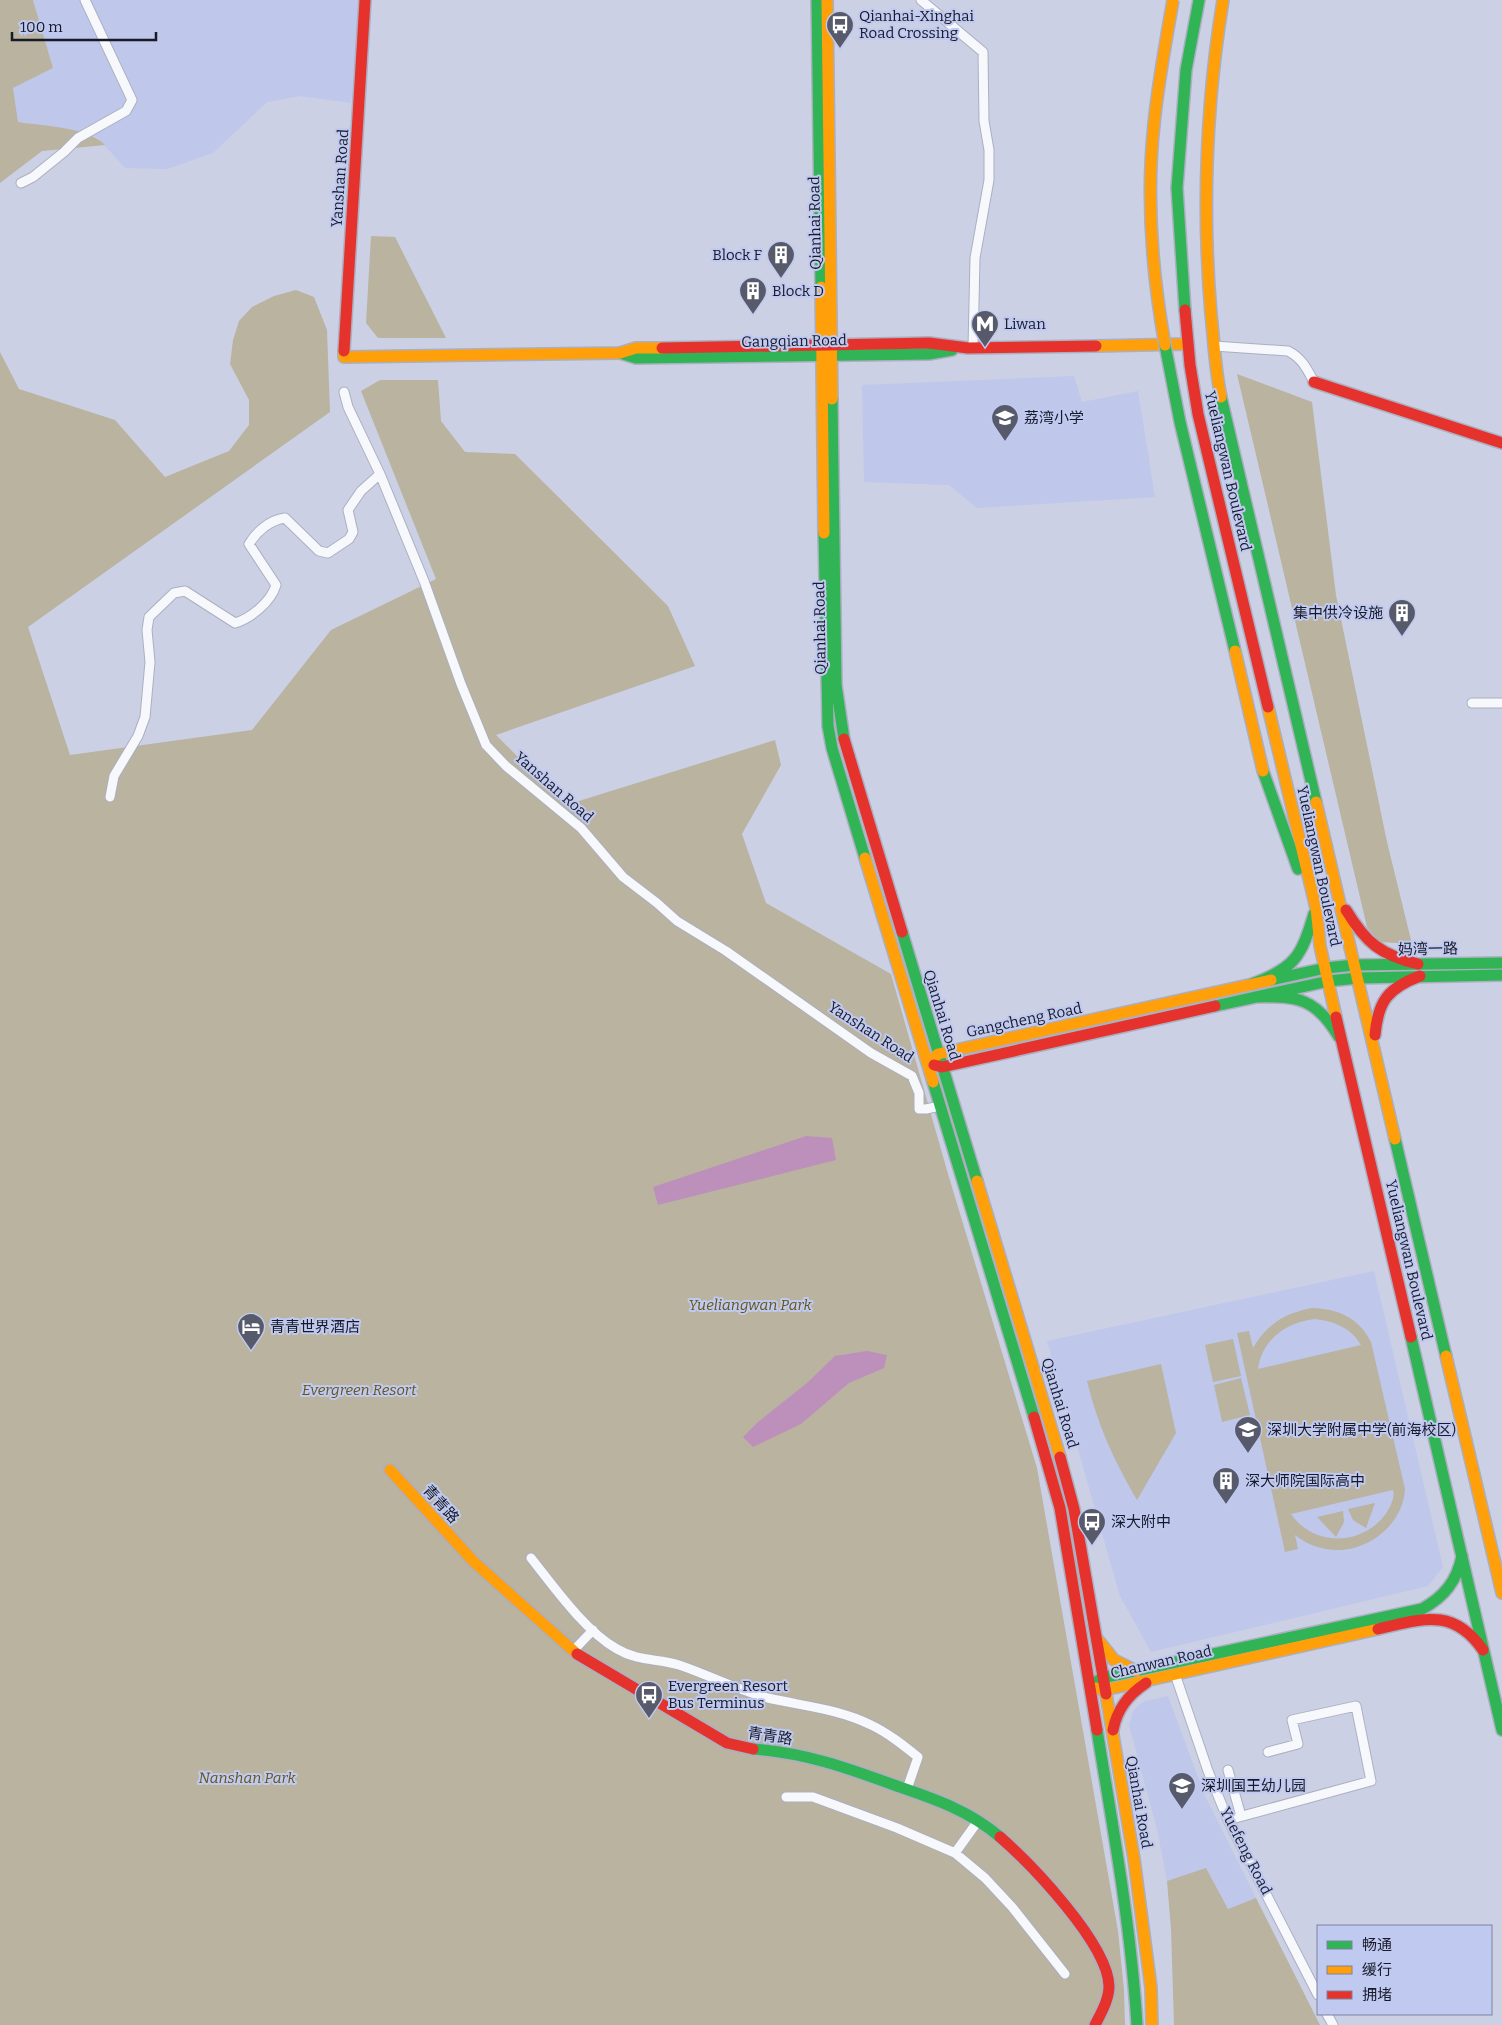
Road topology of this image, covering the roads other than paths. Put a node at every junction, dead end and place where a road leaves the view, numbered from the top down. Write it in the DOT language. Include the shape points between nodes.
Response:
graph roads {
  1 [pos="84,0"];
  2 [pos="365,0"];
  3 [pos="817,0"];
  4 [pos="827,0"];
  5 [pos="921,0"];
  6 [pos="1174,0"];
  7 [pos="1199,0"];
  8 [pos="1223,0"];
  9 [pos="21,183"];
  10 [pos="1187,344"];
  11 [pos="1214,346"];
  12 [pos="970,348"];
  13 [pos="827,350"];
  14 [pos="344,357"];
  15 [pos="1314,382"];
  16 [pos="344,392"];
  17 [pos="1502,443"];
  18 [pos="380,474"];
  19 [pos="1472,703"];
  20 [pos="1502,703"];
  21 [pos="110,797"];
  22 [pos="1337,890"];
  23 [pos="1312,894"];
  24 [pos="1316,908"];
  25 [pos="1502,963"];
  26 [pos="1418,964"];
  27 [pos="1354,965"];
  28 [pos="1326,968"];
  29 [pos="1502,975"];
  30 [pos="1420,976"];
  31 [pos="1358,978"];
  32 [pos="1329,981"];
  33 [pos="1252,984"];
  34 [pos="1255,997"];
  35 [pos="1375,1053"];
  36 [pos="938,1054"];
  37 [pos="1346,1055"];
  38 [pos="927,1064"];
  39 [pos="942,1067"];
  40 [pos="940,1106"];
  41 [pos="390,1470"];
  42 [pos="1462,1554"];
  43 [pos="531,1558"];
  44 [pos="1494,1559"];
  45 [pos="1502,1568"];
  46 [pos="1502,1593"];
  47 [pos="593,1630"];
  48 [pos="1095,1633"];
  49 [pos="574,1651"];
  50 [pos="1484,1653"];
  51 [pos="1136,1671"];
  52 [pos="1175,1674"];
  53 [pos="1102,1678"];
  54 [pos="1152,1679"];
  55 [pos="1089,1686"];
  56 [pos="1104,1690"];
  57 [pos="1502,1730"];
  58 [pos="1112,1737"];
  59 [pos="1268,1752"];
  60 [pos="1228,1770"];
  61 [pos="907,1789"];
  62 [pos="786,1797"];
  63 [pos="1241,1816"];
  64 [pos="1228,1820"];
  65 [pos="978,1821"];
  66 [pos="955,1853"];
  67 [pos="1065,1974"];
  68 [pos="1317,1993"];
  69 [pos="1096,2025"];
  70 [pos="1137,2025"];
  71 [pos="1152,2025"];
  1 -- 9 [label="street" via="132,100 126,111 78,138 33,177"];
  2 -- 14 [label="street, Yanshan Road"];
  3 -- 13 [label="street, Qianhai Road"];
  4 -- 13 [label="street, Qianhai Road"];
  5 -- 12 [label="street" via="983,52 989,180 975,258"];
  6 -- 23 [label="street, bridge" via="1156,96 1150,168 1158,307 1169,375 1263,771 1301,878"];
  7 -- 10 [label="street, Yueliangwan Boulevard" via="1186,70 1177,188"];
  8 -- 11 [label="street, Yueliangwan Boulevard" via="1213,62 1206,144 1207,265"];
  10 -- 12 [label="street, Gangqian Road"];
  10 -- 23 [label="street, Yueliangwan Boulevard" via="1198,414"];
  11 -- 15 [label="street" via="1288,351 1303,362"];
  11 -- 22 [label="street, Yueliangwan Boulevard" via="1220,394"];
  12 -- 13 [label="street, Gangqian Road" via="929,343"];
  13 -- 14 [label="street, Gangqian Road" via="636,348 620,353"];
  13 -- 36 [label="street, Qianhai Road" via="836,685 840,719"];
  13 -- 38 [label="street, Qianhai Road" via="828,726"];
  15 -- 17 [label="street"];
  16 -- 18 [label="street, Yanshan Road"];
  18 -- 21 [label="street" via="361,491 348,510 353,532 349,539 328,553 319,552 285,518 276,519 255,534 250,544 276,585 274,595 246,620 235,623 185,591 174,593 149,617 150,662 145,717 138,736 114,776"];
  18 -- 40 [label="street, Yanshan Road" via="486,745 506,766 581,828 623,877 677,921 726,951 871,1054 912,1076 920,1093 919,1108"];
  19 -- 20 [label="street"];
  22 -- 26 [label="street" via="1354,924 1371,945 1390,956"];
  22 -- 27 [label="street, Yueliangwan Boulevard"];
  23 -- 24 [label="street, Yueliangwan Boulevard"];
  24 -- 28 [label="street, Yueliangwan Boulevard"];
  24 -- 33 [label="street" via="1301,953 1282,971"];
  25 -- 26 [label="street, 妈湾一路"];
  26 -- 27 [label="street, 妈湾一路"];
  27 -- 28 [label="street, Gangcheng Road"];
  27 -- 31 [label="street, Yueliangwan Boulevard"];
  28 -- 32 [label="street, Yueliangwan Boulevard"];
  28 -- 33 [label="street, Gangcheng Road"];
  29 -- 30 [label="street, 妈湾一路"];
  30 -- 31 [label="street, 妈湾一路"];
  30 -- 35 [label="street" via="1390,990 1381,1002 1377,1013"];
  31 -- 32 [label="street, Gangcheng Road"];
  31 -- 35 [label="street, Yueliangwan Boulevard"];
  32 -- 34 [label="street, Gangcheng Road"];
  32 -- 37 [label="street, Yueliangwan Boulevard"];
  33 -- 36 [label="street, Gangcheng Road"];
  34 -- 37 [label="street" via="1282,996 1307,1001 1328,1020"];
  34 -- 39 [label="street, Gangcheng Road"];
  35 -- 44 [label="street, Yueliangwan Boulevard"];
  36 -- 38 [label="street, Gangcheng Road"];
  36 -- 39 [label="street, Qianhai Road"];
  37 -- 42 [label="street, Yueliangwan Boulevard"];
  38 -- 39 [label="street, Gangcheng Road"];
  38 -- 40 [label="street, Qianhai Road"];
  39 -- 48 [label="street, Qianhai Road" via="1066,1478"];
  40 -- 55 [label="street, Qianhai Road" via="1060,1508"];
  41 -- 49 [label="street, 青青路" via="474,1562"];
  42 -- 50 [label="street, Yueliangwan Boulevard"];
  42 -- 51 [label="street, Chanwan Road" via="1460,1570 1453,1583 1432,1604 1422,1609"];
  43 -- 47 [label="street"];
  44 -- 45 [label="street"];
  44 -- 46 [label="street, Yueliangwan Boulevard"];
  47 -- 49 [label="street"];
  47 -- 61 [label="street" via="616,1649 638,1659 678,1665 768,1698 826,1710 871,1724 918,1758"];
  48 -- 51 [label="street" via="1116,1663"];
  48 -- 53 [label="street, Qianhai Road"];
  49 -- 61 [label="street, 青青路" via="727,1743 831,1762"];
  50 -- 52 [label="street, Chanwan Road" via="1460,1625 1436,1618"];
  50 -- 57 [label="street, Yueliangwan Boulevard"];
  51 -- 53 [label="street, Chanwan Road"];
  52 -- 54 [label="street, Chanwan Road"];
  52 -- 64 [label="street, Yuefeng Road"];
  53 -- 55 [label="street, Chanwan Road"];
  53 -- 56 [label="street, Qianhai Road"];
  54 -- 56 [label="street, Chanwan Road"];
  54 -- 58 [label="street" via="1132,1693 1120,1707"];
  55 -- 56 [label="street, Chanwan Road"];
  55 -- 70 [label="street, Qianhai Road" via="1128,1920"];
  56 -- 58 [label="street, Qianhai Road"];
  58 -- 71 [label="street, Qianhai Road" via="1134,1859 1151,1988"];
  59 -- 63 [label="street" via="1298,1744 1292,1720 1356,1706 1371,1781"];
  60 -- 63 [label="street"];
  61 -- 65 [label="street, 青青路" via="960,1810"];
  62 -- 66 [label="street" via="813,1797"];
  63 -- 64 [label="street"];
  64 -- 68 [label="street, Yuefeng Road"];
  65 -- 66 [label="street"];
  65 -- 69 [label="street, 青青路" via="1023,1859 1067,1910 1094,1948 1109,1985"];
  66 -- 67 [label="street" via="1012,1907"];
}
